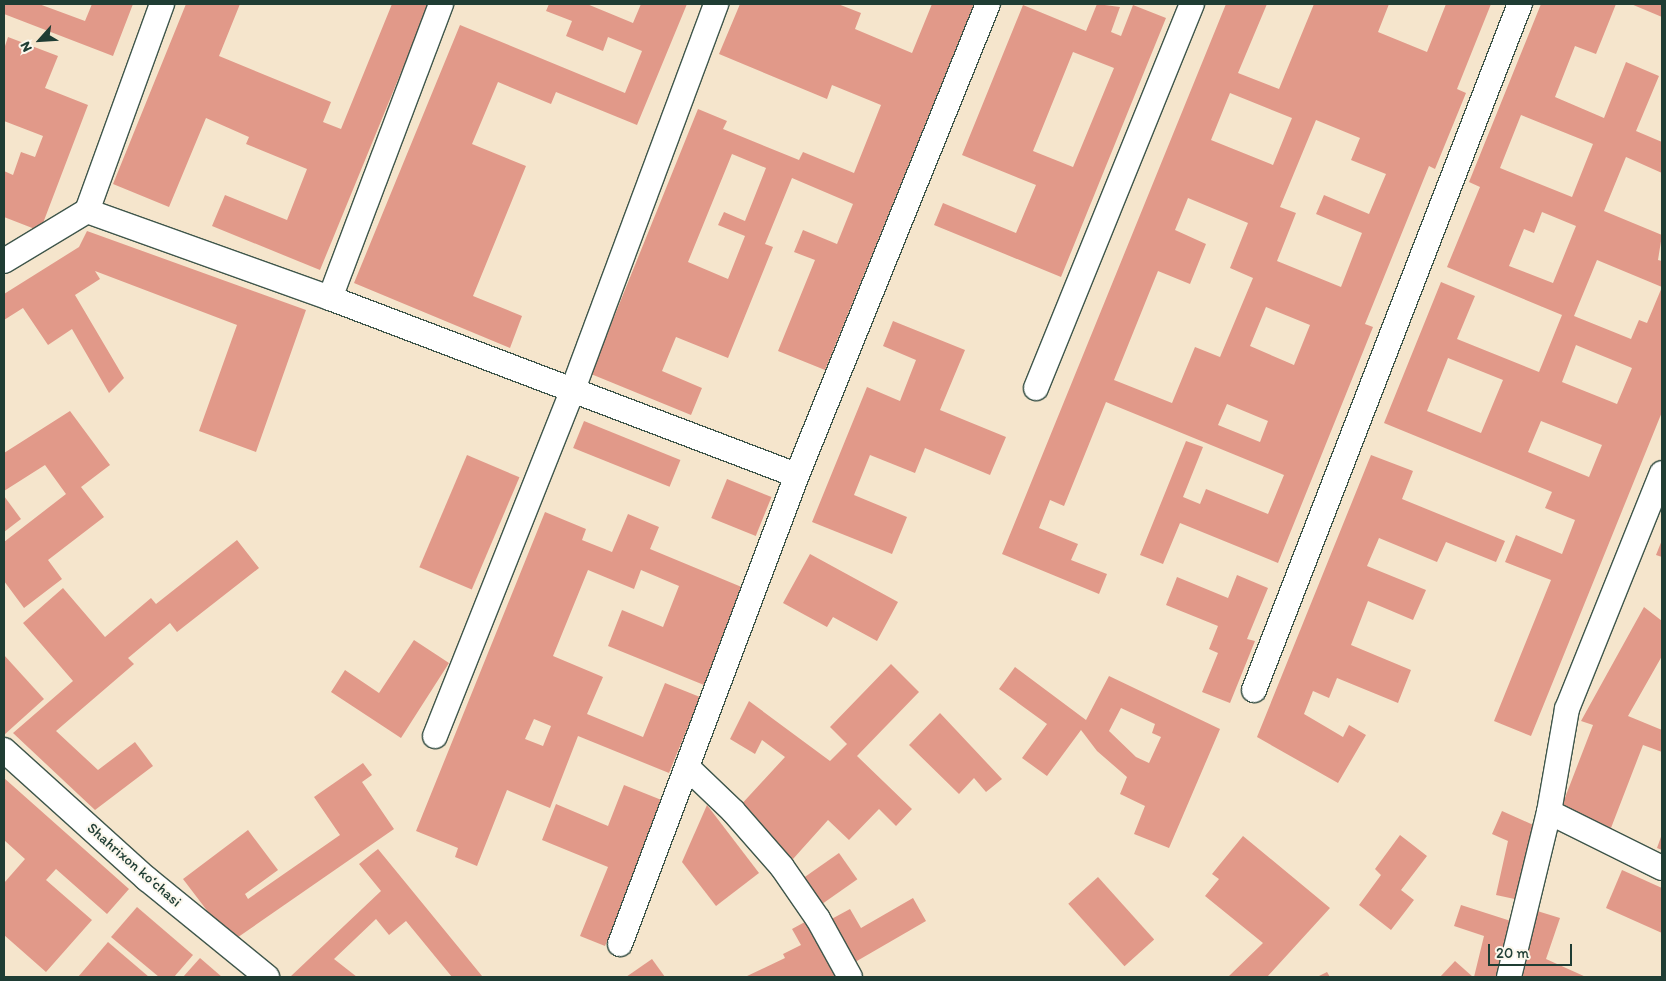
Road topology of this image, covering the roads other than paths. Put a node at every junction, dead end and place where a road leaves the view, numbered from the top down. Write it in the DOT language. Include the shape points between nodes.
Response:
graph roads {
  1 [pos="162,4"];
  2 [pos="441,4"];
  3 [pos="716,4"];
  4 [pos="988,4"];
  5 [pos="1192,4"];
  6 [pos="1520,4"];
  7 [pos="87,211"];
  8 [pos="4,261"];
  9 [pos="330,298"];
  10 [pos="1036,388"];
  11 [pos="573,389"];
  12 [pos="1662,473"];
  13 [pos="798,475"];
  14 [pos="1254,690"];
  15 [pos="435,736"];
  16 [pos="4,750"];
  17 [pos="686,767"];
  18 [pos="1549,812"];
  19 [pos="1662,868"];
  20 [pos="620,944"];
  21 [pos="267,977"];
  22 [pos="850,977"];
  23 [pos="1509,977"];
  1 -- 7 [label="street"];
  2 -- 9 [label="street"];
  3 -- 11 [label="street"];
  4 -- 13 [label="street"];
  5 -- 10 [label="street"];
  6 -- 14 [label="street"];
  7 -- 8 [label="street"];
  7 -- 9 [label="street"];
  9 -- 11 [label="street"];
  11 -- 13 [label="street"];
  11 -- 15 [label="street"];
  12 -- 18 [label="street" via="1567,709"];
  13 -- 17 [label="street"];
  16 -- 21 [label="street, Shahrixon koʻchasi" via="146,879"];
  17 -- 20 [label="street"];
  17 -- 22 [label="street" via="733,811 782,866 818,919"];
  18 -- 19 [label="street"];
  18 -- 23 [label="street"];
}
